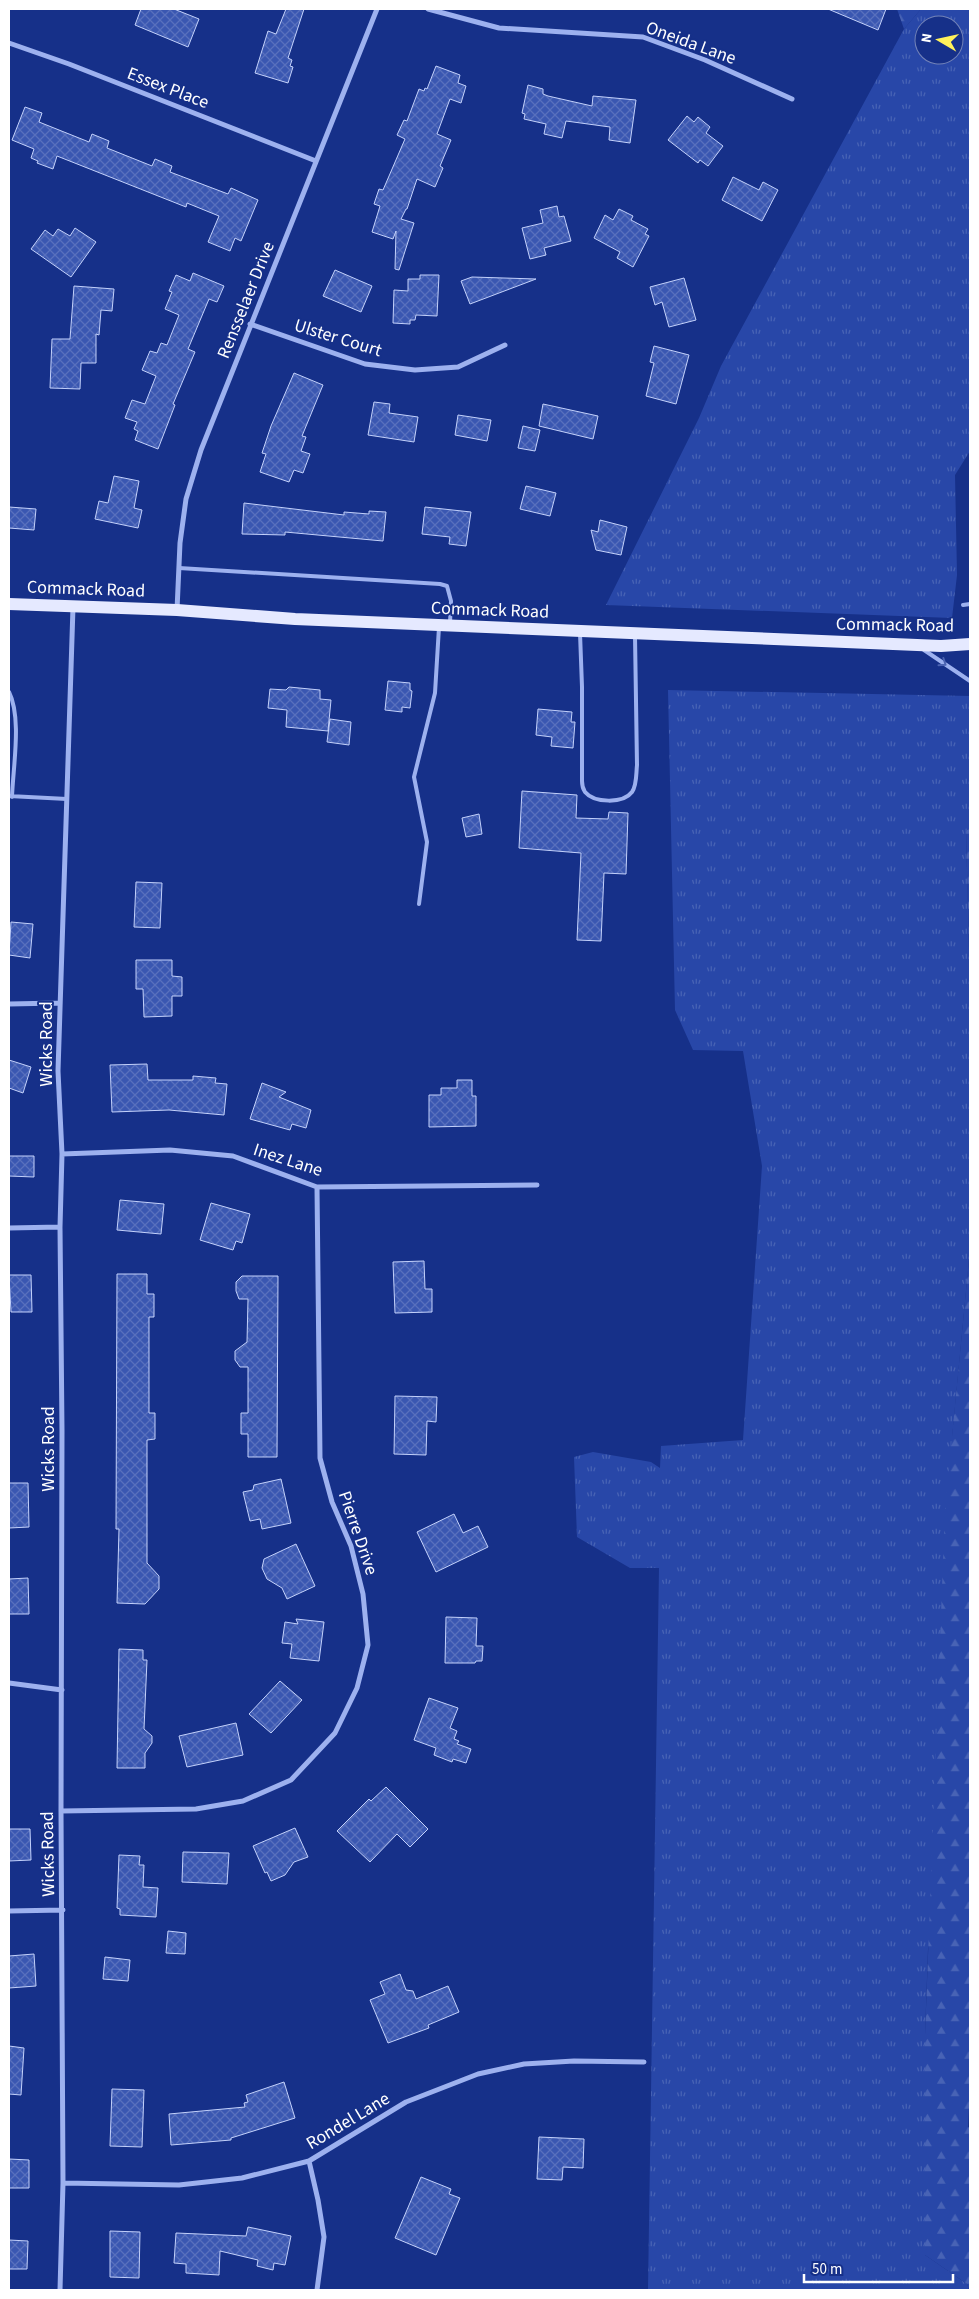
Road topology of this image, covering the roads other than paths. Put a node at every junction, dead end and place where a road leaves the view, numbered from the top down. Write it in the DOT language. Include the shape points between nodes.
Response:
graph roads {
  1 [pos="377,9"];
  2 [pos="428,9"];
  3 [pos="9,43"];
  4 [pos="792,99"];
  5 [pos="316,161"];
  6 [pos="250,324"];
  7 [pos="505,345"];
  8 [pos="179,568"];
  9 [pos="9,604"];
  10 [pos="962,604"];
  11 [pos="970,604"];
  12 [pos="73,607"];
  13 [pos="177,610"];
  14 [pos="444,625"];
  15 [pos="580,631"];
  16 [pos="635,633"];
  17 [pos="970,644"];
  18 [pos="916,645"];
  19 [pos="970,681"];
  20 [pos="9,692"];
  21 [pos="10,797"];
  22 [pos="67,799"];
  23 [pos="419,904"];
  24 [pos="59,1003"];
  25 [pos="9,1004"];
  26 [pos="62,1154"];
  27 [pos="538,1185"];
  28 [pos="317,1187"];
  29 [pos="60,1227"];
  30 [pos="9,1228"];
  31 [pos="9,1683"];
  32 [pos="62,1690"];
  33 [pos="61,1811"];
  34 [pos="63,1910"];
  35 [pos="9,1911"];
  36 [pos="644,2062"];
  37 [pos="309,2161"];
  38 [pos="63,2183"];
  39 [pos="60,2290"];
  40 [pos="317,2290"];
  1 -- 5 [label="street, Rensselaer Drive"];
  2 -- 4 [label="street, Oneida Lane" via="499,28 643,37 705,60"];
  3 -- 5 [label="street, Essex Place"];
  5 -- 6 [label="street, Rensselaer Drive"];
  6 -- 7 [label="street, Ulster Court" via="365,364 415,370 458,367"];
  6 -- 8 [label="street, Rensselaer Drive" via="201,450 186,500"];
  8 -- 13 [label="street, Rensselaer Drive"];
  8 -- 14 [label="lane" via="440,584 447,586 450,592"];
  9 -- 12 [label="main road, Commack Road"];
  10 -- 11 [label="lane"];
  12 -- 13 [label="main road, Commack Road"];
  12 -- 22 [label="street, Wicks Road"];
  13 -- 14 [label="main road, Commack Road"];
  14 -- 15 [label="main road, Commack Road"];
  14 -- 23 [label="lane" via="435,693 414,777 427,842"];
  15 -- 16 [label="main road, Commack Road"];
  15 -- 16 [label="lane" via="582,781 584,791 593,798 604,800 624,798 635,787"];
  16 -- 18 [label="main road, Commack Road"];
  17 -- 18 [label="main road, Commack Road"];
  18 -- 19 [label="lane, one-way"];
  20 -- 21 [label="lane" via="14,702 15,733"];
  21 -- 22 [label="lane"];
  22 -- 24 [label="street, Wicks Road"];
  24 -- 25 [label="street"];
  24 -- 26 [label="street, Wicks Road"];
  26 -- 28 [label="street, Inez Lane" via="170,1150 233,1156"];
  26 -- 29 [label="street, Wicks Road"];
  27 -- 28 [label="street, Inez Lane"];
  28 -- 33 [label="street, Pierre Drive" via="320,1458 332,1502 351,1546 363,1594 368,1645 357,1688 335,1733 291,1780 242,1801 196,1809"];
  29 -- 30 [label="street"];
  29 -- 32 [label="street, Wicks Road"];
  31 -- 32 [label="street"];
  32 -- 33 [label="street, Wicks Road"];
  33 -- 34 [label="street, Wicks Road"];
  34 -- 35 [label="street"];
  34 -- 38 [label="street, Wicks Road"];
  36 -- 37 [label="street, Rondel Lane" via="532,2064 478,2074 406,2102"];
  37 -- 38 [label="street, Rondel Lane" via="242,2178 179,2185"];
  37 -- 40 [label="street" via="324,2237"];
  38 -- 39 [label="street, Wicks Road"];
}
